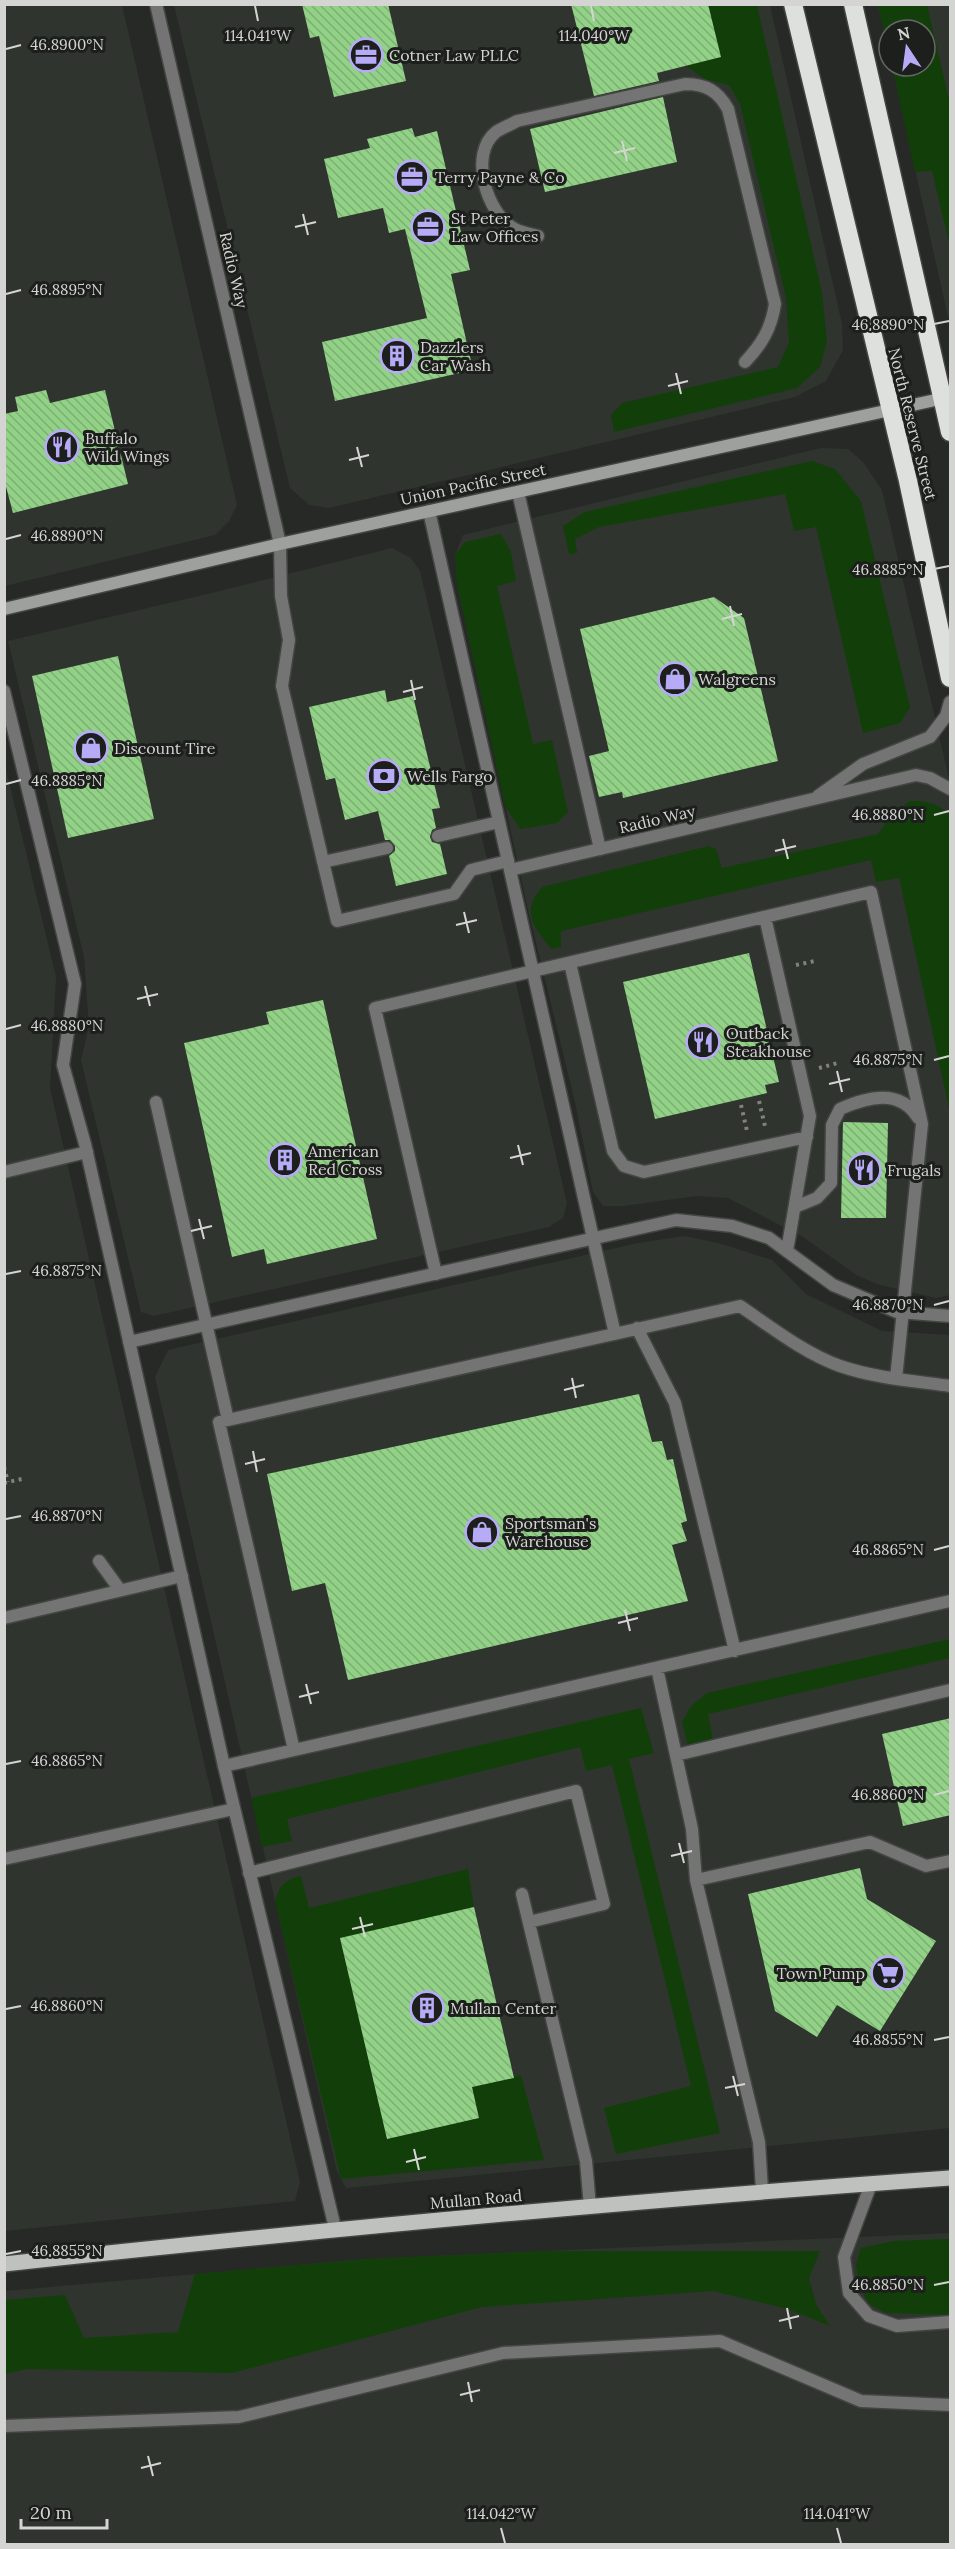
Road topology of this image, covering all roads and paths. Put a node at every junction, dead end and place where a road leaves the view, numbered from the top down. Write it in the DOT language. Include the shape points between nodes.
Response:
graph roads {
  1 [pos="156,4"];
  2 [pos="793,4"];
  3 [pos="853,4"];
  4 [pos="538,236"];
  5 [pos="745,362"];
  6 [pos="947,397"];
  7 [pos="890,411"];
  8 [pos="951,432"];
  9 [pos="518,492"];
  10 [pos="429,511"];
  11 [pos="280,544"];
  12 [pos="4,609"];
  13 [pos="951,678"];
  14 [pos="4,691"];
  15 [pos="951,702"];
  16 [pos="951,789"];
  17 [pos="812,800"];
  18 [pos="499,822"];
  19 [pos="438,836"];
  20 [pos="387,848"];
  21 [pos="600,849"];
  22 [pos="323,862"];
  23 [pos="509,866"];
  24 [pos="765,917"];
  25 [pos="814,961"];
  26 [pos="570,963"];
  27 [pos="796,965"];
  28 [pos="533,971"];
  29 [pos="838,1063"];
  30 [pos="818,1068"];
  31 [pos="759,1101"];
  32 [pos="156,1102"];
  33 [pos="741,1105"];
  34 [pos="922,1124"];
  35 [pos="765,1127"];
  36 [pos="747,1131"];
  37 [pos="807,1137"];
  38 [pos="87,1152"];
  39 [pos="4,1172"];
  40 [pos="795,1207"];
  41 [pos="593,1238"];
  42 [pos="787,1251"];
  43 [pos="436,1274"];
  44 [pos="905,1313"];
  45 [pos="951,1316"];
  46 [pos="207,1325"];
  47 [pos="637,1328"];
  48 [pos="615,1334"];
  49 [pos="129,1342"];
  50 [pos="896,1379"];
  51 [pos="951,1386"];
  52 [pos="228,1420"];
  53 [pos="4,1467"];
  54 [pos="26,1478"];
  55 [pos="6,1483"];
  56 [pos="99,1561"];
  57 [pos="182,1575"];
  58 [pos="120,1590"];
  59 [pos="951,1601"];
  60 [pos="4,1618"];
  61 [pos="735,1651"];
  62 [pos="657,1668"];
  63 [pos="951,1690"];
  64 [pos="294,1750"];
  65 [pos="676,1755"];
  66 [pos="224,1766"];
  67 [pos="234,1809"];
  68 [pos="4,1859"];
  69 [pos="951,1861"];
  70 [pos="249,1873"];
  71 [pos="696,1880"];
  72 [pos="522,1894"];
  73 [pos="529,1922"];
  74 [pos="951,2178"];
  75 [pos="871,2184"];
  76 [pos="762,2190"];
  77 [pos="590,2207"];
  78 [pos="335,2228"];
  79 [pos="4,2264"];
  80 [pos="951,2322"];
  81 [pos="951,2405"];
  82 [pos="4,2426"];
  1 -- 11 [label="street, Radio Way"];
  2 -- 7 [label="highway, North Reserve Street"];
  3 -- 6 [label="highway"];
  4 -- 5 [label="street" via="514,229 492,208 483,171 484,151 495,133 517,121 685,84 700,84 720,95 728,109 775,304 772,324"];
  6 -- 7 [label="street, Union Pacific Street"];
  6 -- 8 [label="highway"];
  7 -- 9 [label="street, Union Pacific Street"];
  7 -- 13 [label="highway, North Reserve Street"];
  9 -- 10 [label="street, Union Pacific Street"];
  9 -- 21 [label="street"];
  10 -- 11 [label="street, Union Pacific Street"];
  10 -- 18 [label="street"];
  11 -- 12 [label="street, Union Pacific Street"];
  11 -- 22 [label="street, Radio Way" via="281,596 289,640 282,686"];
  14 -- 38 [label="street" via="75,984 63,1065"];
  15 -- 17 [label="street, Radio Way" via="946,716 930,736 863,764"];
  16 -- 17 [label="street, Radio Way" via="916,775"];
  17 -- 21 [label="street, Radio Way"];
  18 -- 19 [label="street"];
  18 -- 23 [label="street"];
  20 -- 22 [label="street"];
  21 -- 23 [label="street, Radio Way"];
  22 -- 23 [label="street, Radio Way" via="337,921 454,894 471,870"];
  23 -- 28 [label="street"];
  24 -- 26 [label="street"];
  24 -- 34 [label="street" via="871,892"];
  24 -- 37 [label="street" via="810,1116"];
  25 -- 27 [label="path"];
  26 -- 28 [label="street"];
  26 -- 37 [label="street" via="613,1151 624,1166 644,1172"];
  28 -- 41 [label="street"];
  28 -- 43 [label="street" via="375,1008"];
  29 -- 30 [label="path"];
  31 -- 35 [label="path"];
  32 -- 46 [label="street"];
  33 -- 36 [label="path"];
  34 -- 40 [label="street" via="911,1107 896,1099 867,1099 840,1109 832,1125 831,1182 817,1197"];
  34 -- 44 [label="street"];
  37 -- 40 [label="street"];
  38 -- 39 [label="street"];
  38 -- 49 [label="street"];
  40 -- 42 [label="street"];
  41 -- 42 [label="street" via="676,1220 732,1226 769,1238"];
  41 -- 43 [label="street"];
  41 -- 48 [label="street"];
  42 -- 44 [label="street" via="833,1285"];
  43 -- 46 [label="street"];
  44 -- 45 [label="street"];
  44 -- 50 [label="street"];
  46 -- 49 [label="street"];
  46 -- 52 [label="street"];
  47 -- 48 [label="street"];
  47 -- 50 [label="street" via="740,1306 788,1339 840,1366"];
  47 -- 61 [label="street" via="675,1403"];
  48 -- 52 [label="street"];
  49 -- 57 [label="street"];
  50 -- 51 [label="street"];
  52 -- 64 [label="street" via="219,1422"];
  53 -- 55 [label="path"];
  54 -- 55 [label="path"];
  56 -- 58 [label="street"];
  57 -- 58 [label="street"];
  57 -- 66 [label="street"];
  58 -- 60 [label="street"];
  59 -- 61 [label="street"];
  61 -- 62 [label="street"];
  62 -- 64 [label="street"];
  62 -- 65 [label="street"];
  63 -- 65 [label="street"];
  64 -- 66 [label="street"];
  65 -- 71 [label="street" via="692,1829"];
  66 -- 67 [label="street"];
  67 -- 68 [label="street"];
  67 -- 70 [label="street"];
  69 -- 71 [label="street" via="926,1866 870,1842"];
  70 -- 73 [label="street" via="576,1791 604,1904"];
  70 -- 78 [label="street"];
  71 -- 76 [label="street" via="759,2142"];
  72 -- 73 [label="street"];
  73 -- 77 [label="street" via="586,2161"];
  74 -- 75 [label="main road, Mullan Road"];
  75 -- 76 [label="main road, Mullan Road"];
  75 -- 80 [label="street" via="844,2257 849,2293 869,2316 897,2326"];
  76 -- 77 [label="main road, Mullan Road"];
  77 -- 78 [label="main road, Mullan Road"];
  78 -- 79 [label="main road, Mullan Road"];
  81 -- 82 [label="street" via="861,2401 720,2341 502,2353 239,2417"];
}
